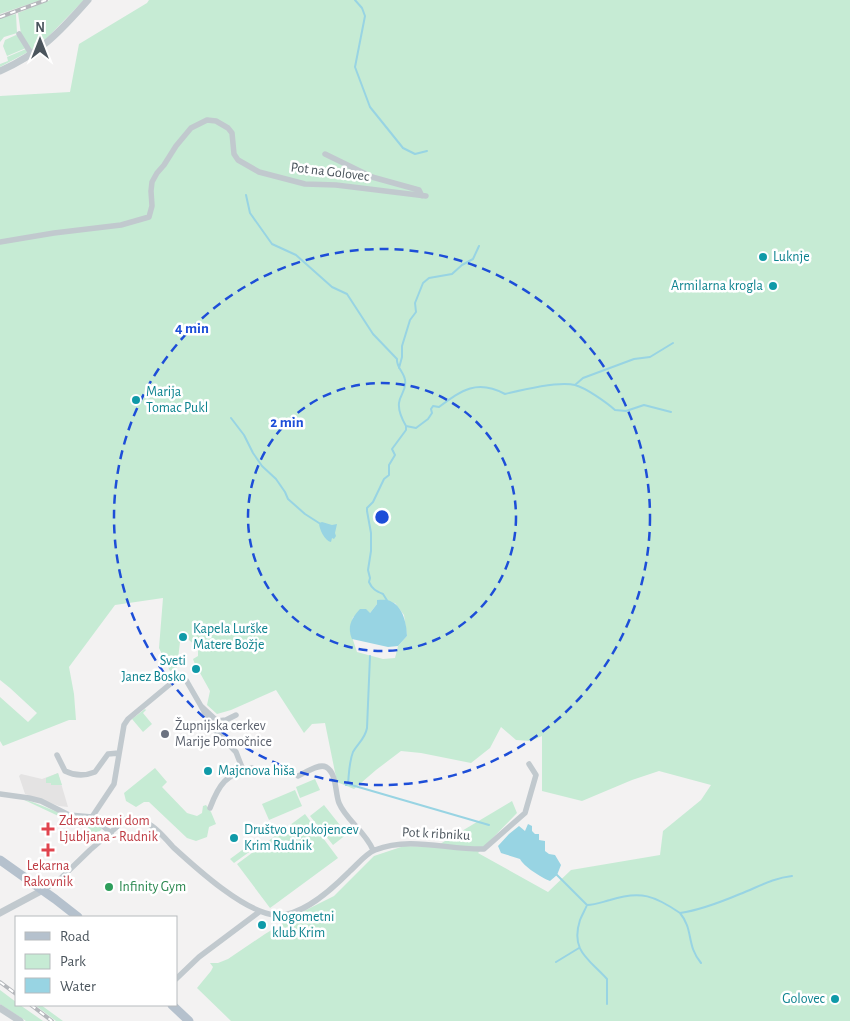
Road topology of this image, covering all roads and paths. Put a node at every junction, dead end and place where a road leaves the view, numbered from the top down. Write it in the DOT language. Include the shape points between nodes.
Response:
graph roads {
  1 [pos="88,0"];
  2 [pos="19,34"];
  3 [pos="32,55"];
  4 [pos="0,71"];
  5 [pos="325,154"];
  6 [pos="1,242"];
  7 [pos="0,249"];
  8 [pos="201,706"];
  9 [pos="236,715"];
  10 [pos="119,752"];
  11 [pos="57,755"];
  12 [pos="529,764"];
  13 [pos="252,768"];
  14 [pos="243,770"];
  15 [pos="298,776"];
  16 [pos="0,794"];
  17 [pos="210,808"];
  18 [pos="92,817"];
  19 [pos="111,833"];
  20 [pos="373,850"];
  21 [pos="0,860"];
  22 [pos="43,890"];
  23 [pos="259,912"];
  24 [pos="0,913"];
  25 [pos="77,916"];
  26 [pos="178,977"];
  27 [pos="173,1006"];
  28 [pos="0,1008"];
  29 [pos="20,1021"];
  30 [pos="189,1021"];
  1 -- 3 [label="street" via="57,34"];
  2 -- 3 [label="street"];
  3 -- 4 [label="street"];
  5 -- 6 [label="street, Pot na Golovec" via="372,177 419,190 424,196 305,184 259,172 238,160 228,128 207,120 191,128 157,173 152,182 149,217 121,225"];
  6 -- 7 [label="street"];
  8 -- 9 [label="street" via="217,720"];
  8 -- 10 [label="street" via="186,680 175,680 125,722"];
  8 -- 14 [label="street" via="213,728 236,752"];
  10 -- 11 [label="street" via="108,754 95,772 83,775 65,771"];
  10 -- 18 [label="street" via="114,784"];
  12 -- 20 [label="street, Pot k ribniku" via="536,775 525,813 484,849 401,843"];
  13 -- 14 [label="street"];
  14 -- 17 [label="street" via="218,788"];
  15 -- 20 [label="street" via="319,766 328,768 339,804"];
  16 -- 18 [label="street" via="41,801 69,815"];
  18 -- 19 [label="street"];
  19 -- 22 [label="street" via="59,880"];
  19 -- 23 [label="street" via="126,819 144,821 199,871"];
  20 -- 23 [label="street, Pot k ribniku" via="334,887 298,910 276,916"];
  21 -- 22 [label="main road"];
  22 -- 24 [label="street"];
  22 -- 25 [label="main road"];
  23 -- 26 [label="street" via="199,957"];
  27 -- 30 [label="main road"];
  28 -- 29 [label="street"];
}
